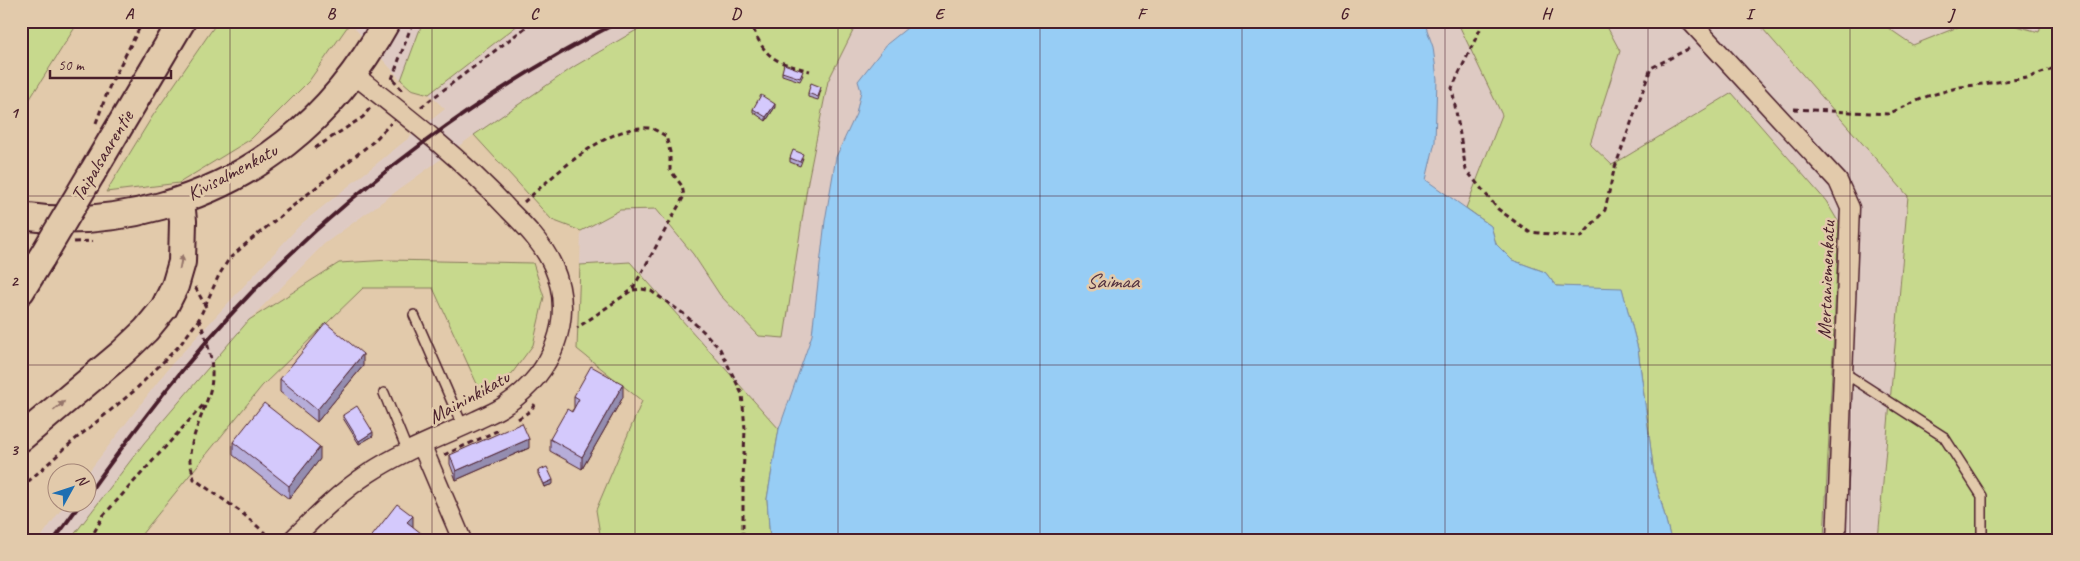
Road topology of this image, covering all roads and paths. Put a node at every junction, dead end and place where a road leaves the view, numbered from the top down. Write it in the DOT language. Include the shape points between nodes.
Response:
graph roads {
  1 [pos="143,21"];
  2 [pos="182,21"];
  3 [pos="387,21"];
  4 [pos="534,21"];
  5 [pos="750,21"];
  6 [pos="1484,21"];
  7 [pos="1690,21"];
  8 [pos="1707,40"];
  9 [pos="2059,64"];
  10 [pos="810,71"];
  11 [pos="353,74"];
  12 [pos="392,78"];
  13 [pos="405,94"];
  14 [pos="1770,107"];
  15 [pos="412,108"];
  16 [pos="424,114"];
  17 [pos="95,125"];
  18 [pos="181,200"];
  19 [pos="525,202"];
  20 [pos="21,216"];
  21 [pos="632,290"];
  22 [pos="21,291"];
  23 [pos="414,315"];
  24 [pos="199,319"];
  25 [pos="577,321"];
  26 [pos="576,329"];
  27 [pos="574,336"];
  28 [pos="1844,372"];
  29 [pos="384,392"];
  30 [pos="206,402"];
  31 [pos="536,404"];
  32 [pos="513,421"];
  33 [pos="504,426"];
  34 [pos="463,427"];
  35 [pos="21,438"];
  36 [pos="420,453"];
  37 [pos="21,488"];
  38 [pos="90,540"];
  39 [pos="274,540"];
  40 [pos="292,540"];
  41 [pos="462,540"];
  42 [pos="743,540"];
  43 [pos="1836,540"];
  44 [pos="1982,540"];
  1 -- 17 [label="path" via="110,85"];
  2 -- 22 [label="main road, Taipalsaarentie, bridge"];
  3 -- 11 [label="main road, Kivisalmenkatu"];
  4 -- 15 [label="path"];
  5 -- 10 [label="path" via="766,54 782,64"];
  6 -- 8 [label="path" via="1452,88 1466,170 1498,209 1529,232 1581,237 1605,210 1614,170 1651,68"];
  7 -- 8 [label="street, Mertaniemenkatu"];
  8 -- 14 [label="street, Mertaniemenkatu"];
  9 -- 14 [label="path" via="2027,78 1960,87 1928,96 1888,114"];
  11 -- 15 [label="street, Maininkikatu"];
  11 -- 18 [label="main road, Kivisalmenkatu" via="336,97 285,144 254,165"];
  12 -- 13 [label="path"];
  14 -- 28 [label="street, Mertaniemenkatu" via="1838,182 1850,208"];
  15 -- 16 [label="path"];
  15 -- 24 [label="path" via="229,259 218,275"];
  15 -- 34 [label="street, Maininkikatu" via="443,146 533,235 544,250 559,285 560,327 556,347 546,365 526,390 505,406"];
  18 -- 20 [label="main road, Kivisalmenkatu" via="73,220"];
  35 -- 18 [label="main road, one-way" via="122,353 164,308 182,262"];
  19 -- 21 [label="path" via="567,164 623,131 649,128 666,136 670,170 682,186 684,196"];
  21 -- 26 [label="path"];
  21 -- 42 [label="path" via="651,291 703,331 720,349 742,394 746,429 742,480"];
  23 -- 34 [label="lane"];
  24 -- 30 [label="path" via="212,366 211,388"];
  24 -- 37 [label="path" via="180,345 134,391"];
  25 -- 26 [label="path"];
  26 -- 27 [label="path"];
  28 -- 43 [label="street, Mertaniemenkatu"];
  28 -- 44 [label="lane" via="1944,437 1982,496"];
  29 -- 36 [label="lane"];
  30 -- 38 [label="path" via="103,516"];
  30 -- 39 [label="path" via="190,459 194,479"];
  31 -- 32 [label="path"];
  33 -- 36 [label="path" via="462,448"];
  34 -- 36 [label="street, Maininkikatu"];
  36 -- 40 [label="street, Maininkikatu" via="369,473 324,507"];
  36 -- 41 [label="street"];
}
